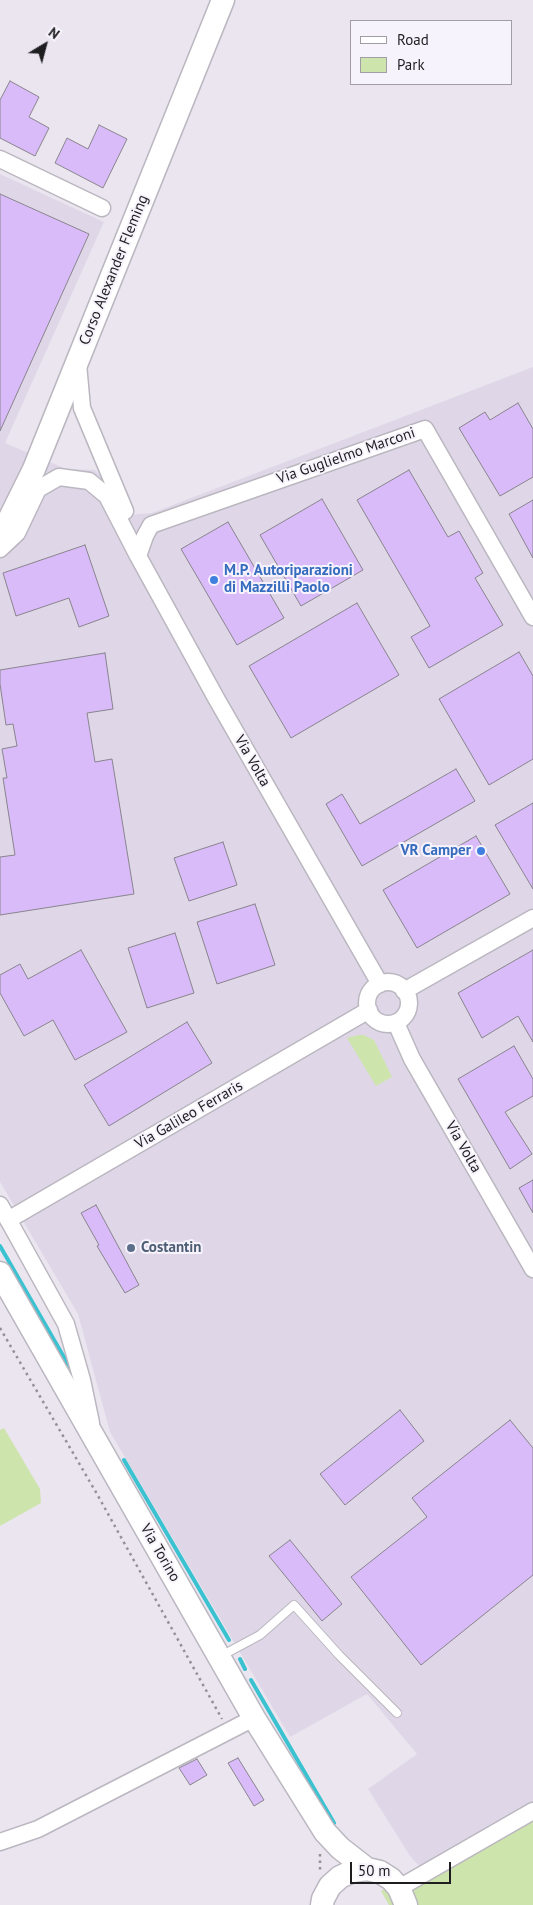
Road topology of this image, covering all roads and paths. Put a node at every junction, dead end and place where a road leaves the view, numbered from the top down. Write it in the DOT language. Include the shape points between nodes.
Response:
graph roads {
  1 [pos="223,0"];
  2 [pos="0,159"];
  3 [pos="102,208"];
  4 [pos="78,360"];
  5 [pos="127,535"];
  6 [pos="0,538"];
  7 [pos="0,549"];
  8 [pos="138,556"];
  9 [pos="533,617"];
  10 [pos="533,918"];
  11 [pos="380,984"];
  12 [pos="404,991"];
  13 [pos="369,1010"];
  14 [pos="396,1023"];
  15 [pos="4,1213"];
  16 [pos="533,1269"];
  17 [pos="0,1273"];
  18 [pos="0,1328"];
  19 [pos="94,1437"];
  20 [pos="219,1657"];
  21 [pos="397,1713"];
  22 [pos="254,1718"];
  23 [pos="229,1731"];
  24 [pos="533,1811"];
  25 [pos="325,1832"];
  26 [pos="0,1842"];
  27 [pos="320,1854"];
  28 [pos="367,1869"];
  29 [pos="324,1889"];
  30 [pos="403,1896"];
  1 -- 4 [label="street, Corso Alexander Fleming"];
  2 -- 3 [label="street"];
  4 -- 5 [label="street, Via Volta" via="82,408 127,515"];
  4 -- 6 [label="street, Corso Alexander Fleming" via="34,469"];
  5 -- 7 [label="street, Via Volta" via="107,496 89,481 59,477 38,489 17,532"];
  5 -- 8 [label="street, Via Volta"];
  8 -- 9 [label="street, Via Guglielmo Marconi" via="151,525 425,428"];
  8 -- 11 [label="street, Via Volta"];
  10 -- 12 [label="street"];
  11 -- 12 [label="street" via="396,984"];
  11 -- 13 [label="street" via="369,996"];
  12 -- 14 [label="street" via="409,999 408,1012"];
  13 -- 14 [label="street" via="380,1022"];
  13 -- 15 [label="street, Via Galileo Ferraris"];
  14 -- 16 [label="street, Via Volta" via="412,1059"];
  15 -- 19 [label="street" via="66,1324"];
  17 -- 19 [label="street, Via Torino"];
  18 -- 23 [label="path"];
  19 -- 20 [label="street, Via Torino"];
  20 -- 21 [label="lane" via="260,1635 294,1605"];
  20 -- 22 [label="street, Via Torino"];
  22 -- 23 [label="street"];
  22 -- 25 [label="street, Via Torino"];
  23 -- 26 [label="street" via="38,1829"];
  24 -- 30 [label="street"];
  25 -- 28 [label="street"];
  25 -- 29 [label="street" via="330,1858"];
  27 -- 29 [label="path"];
  28 -- 29 [label="street" via="340,1877"];
  28 -- 30 [label="street" via="391,1878"];
}
